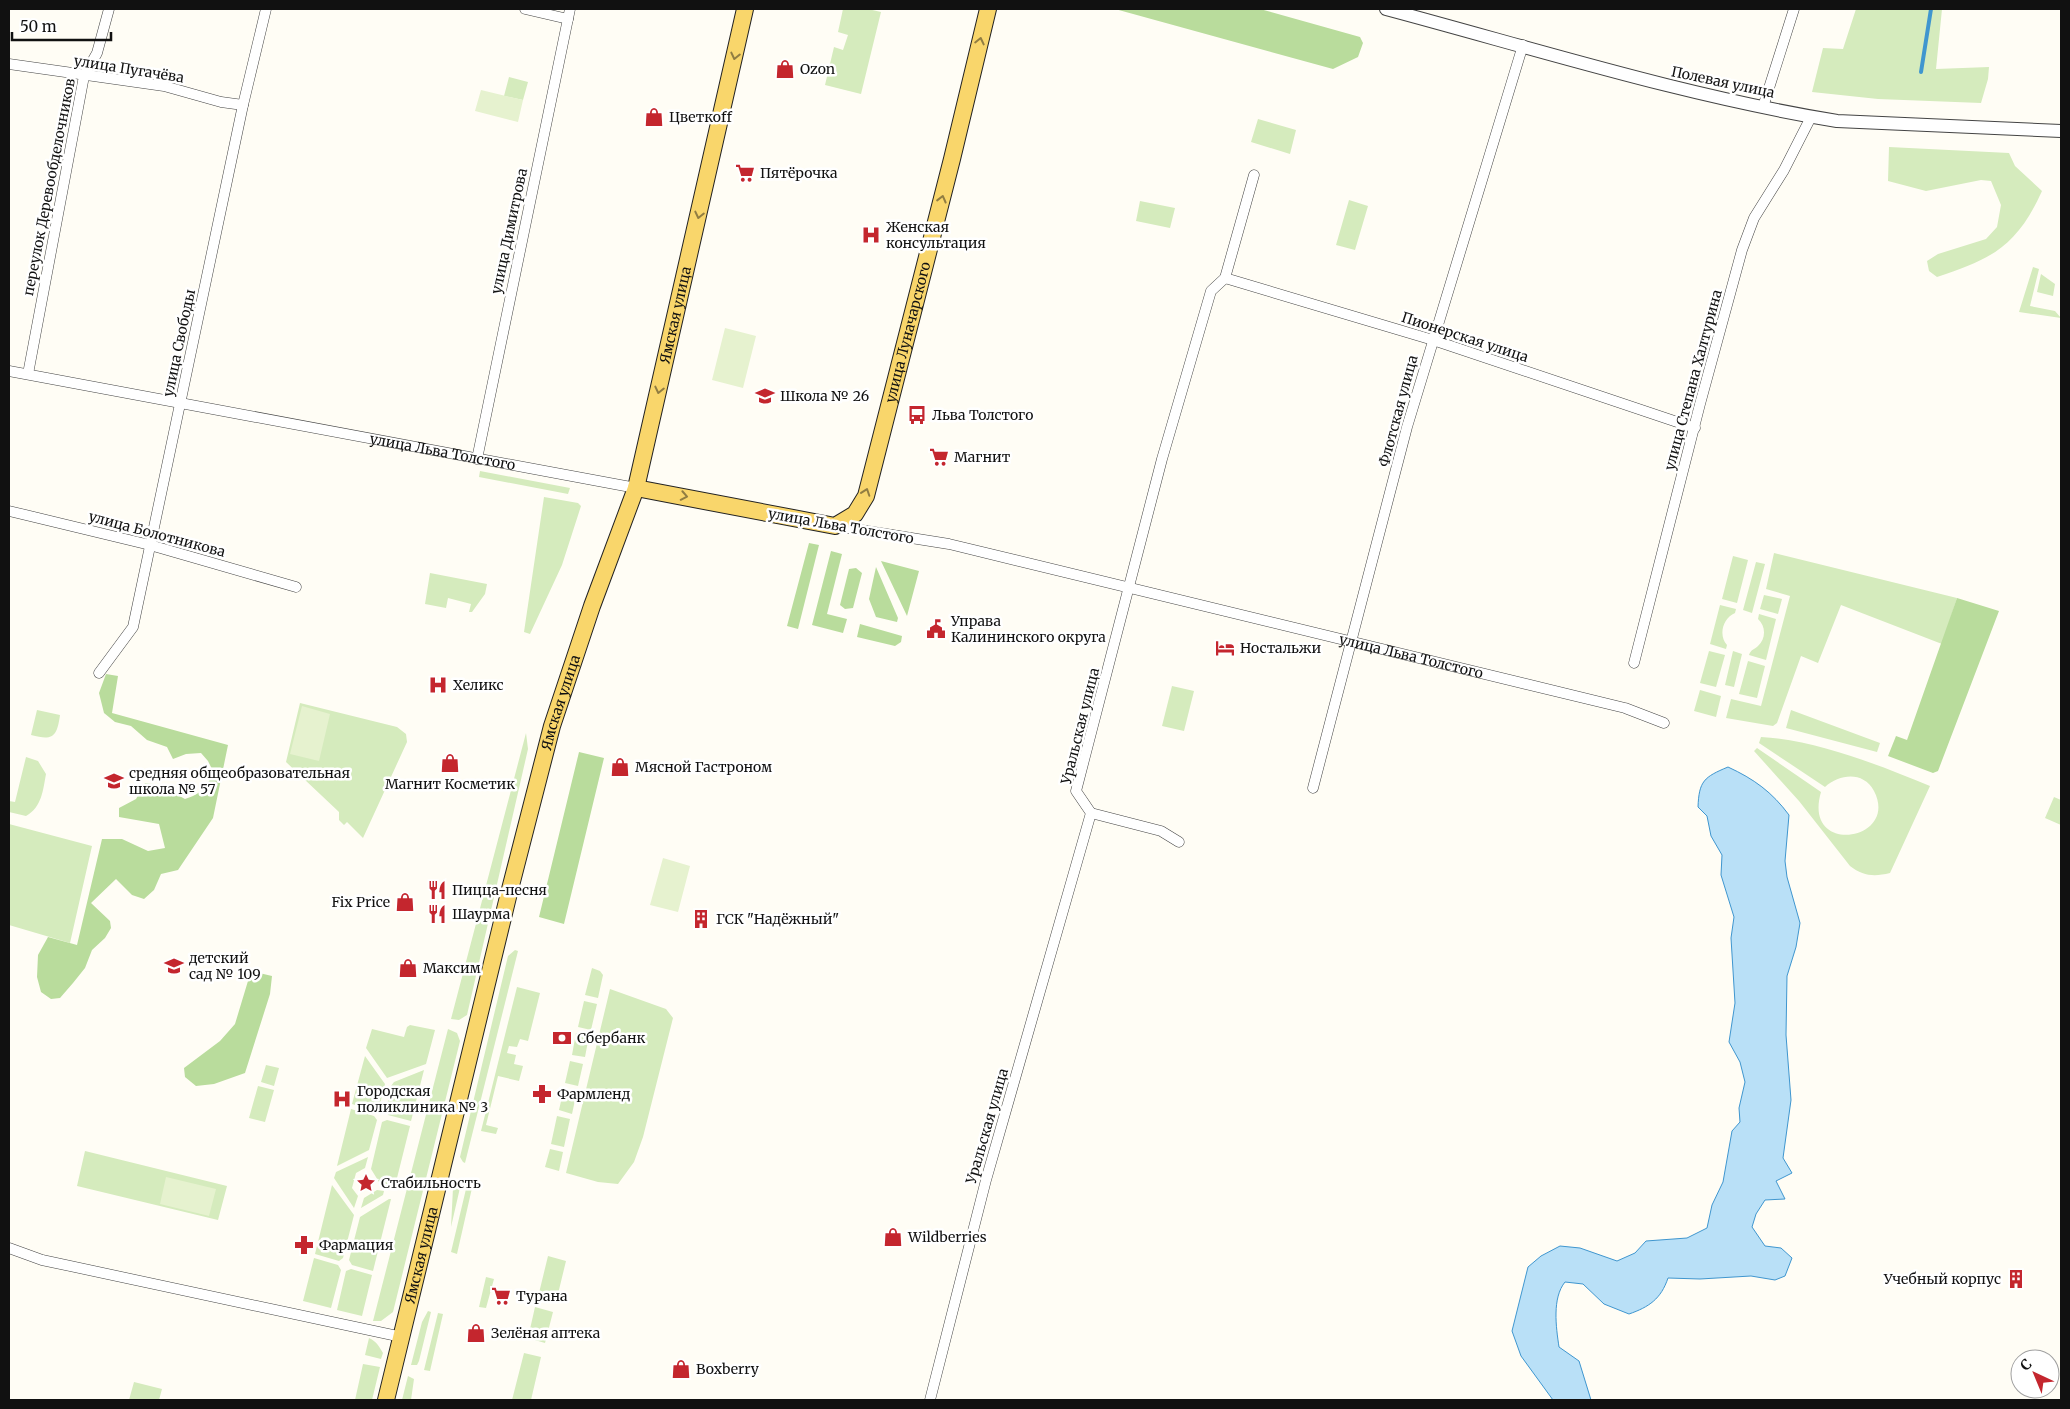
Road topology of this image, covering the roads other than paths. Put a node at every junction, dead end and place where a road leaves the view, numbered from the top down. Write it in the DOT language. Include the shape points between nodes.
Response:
graph roads {
  1 [pos="109,9"];
  2 [pos="266,9"];
  3 [pos="525,9"];
  4 [pos="745,9"];
  5 [pos="988,9"];
  6 [pos="1386,9"];
  7 [pos="1794,9"];
  8 [pos="569,14"];
  9 [pos="1523,45"];
  10 [pos="9,64"];
  11 [pos="84,76"];
  12 [pos="243,105"];
  13 [pos="1763,107"];
  14 [pos="1811,117"];
  15 [pos="2061,131"];
  16 [pos="1254,176"];
  17 [pos="1225,278"];
  18 [pos="1433,340"];
  19 [pos="9,371"];
  20 [pos="28,374"];
  21 [pos="181,403"];
  22 [pos="1695,428"];
  23 [pos="477,459"];
  24 [pos="636,488"];
  25 [pos="9,511"];
  26 [pos="835,526"];
  27 [pos="150,545"];
  28 [pos="296,587"];
  29 [pos="1129,587"];
  30 [pos="1352,642"];
  31 [pos="1634,664"];
  32 [pos="99,673"];
  33 [pos="1664,722"];
  34 [pos="1314,788"];
  35 [pos="1091,813"];
  36 [pos="1179,842"];
  37 [pos="9,1248"];
  38 [pos="402,1337"];
  39 [pos="386,1400"];
  40 [pos="930,1400"];
  1 -- 11 [label="street, переулок Деревообделочников" via="97,53"];
  2 -- 12 [label="street, улица Свободы"];
  3 -- 8 [label="street"];
  4 -- 24 [label="main road, Ямская улица, one-way"];
  26 -- 5 [label="main road, улица Луначарского, one-way" via="855,514 866,496"];
  6 -- 9 [label="street, Полевая улица"];
  7 -- 13 [label="street"];
  8 -- 23 [label="street, улица Димитрова"];
  9 -- 13 [label="street, Полевая улица" via="1666,86"];
  9 -- 18 [label="street, Флотская улица"];
  10 -- 11 [label="street, улица Пугачёва"];
  11 -- 12 [label="street, улица Пугачёва" via="164,86"];
  11 -- 20 [label="street, переулок Деревообделочников"];
  12 -- 21 [label="street, улица Свободы"];
  13 -- 14 [label="street, Полевая улица"];
  14 -- 15 [label="street, Полевая улица" via="1837,121"];
  14 -- 22 [label="street, улица Степана Халтурина" via="1748,234"];
  16 -- 17 [label="street, Уральская улица"];
  17 -- 18 [label="street, Пионерская улица"];
  17 -- 29 [label="street, Уральская улица" via="1211,292"];
  18 -- 22 [label="street, Пионерская улица"];
  18 -- 30 [label="street, Флотская улица" via="1407,427"];
  19 -- 20 [label="street, улица Льва Толстого"];
  20 -- 21 [label="street, улица Льва Толстого"];
  21 -- 23 [label="street, улица Льва Толстого"];
  21 -- 27 [label="street, улица Свободы"];
  22 -- 31 [label="street, улица Степана Халтурина"];
  23 -- 24 [label="street, улица Льва Толстого"];
  24 -- 26 [label="main road, улица Льва Толстого, one-way"];
  24 -- 38 [label="main road, Ямская улица" via="552,726"];
  25 -- 27 [label="street, улица Болотникова"];
  26 -- 29 [label="street, улица Льва Толстого" via="949,544"];
  27 -- 28 [label="street, улица Болотникова"];
  27 -- 32 [label="street, улица Свободы" via="133,627"];
  29 -- 30 [label="street, улица Льва Толстого"];
  29 -- 35 [label="street, Уральская улица" via="1076,790"];
  30 -- 33 [label="street, улица Льва Толстого" via="1625,708"];
  30 -- 34 [label="street, Флотская улица"];
  35 -- 36 [label="street" via="1161,831"];
  35 -- 40 [label="street, Уральская улица" via="986,1180"];
  37 -- 38 [label="street" via="42,1260"];
  38 -- 39 [label="main road, Ямская улица"];
}
